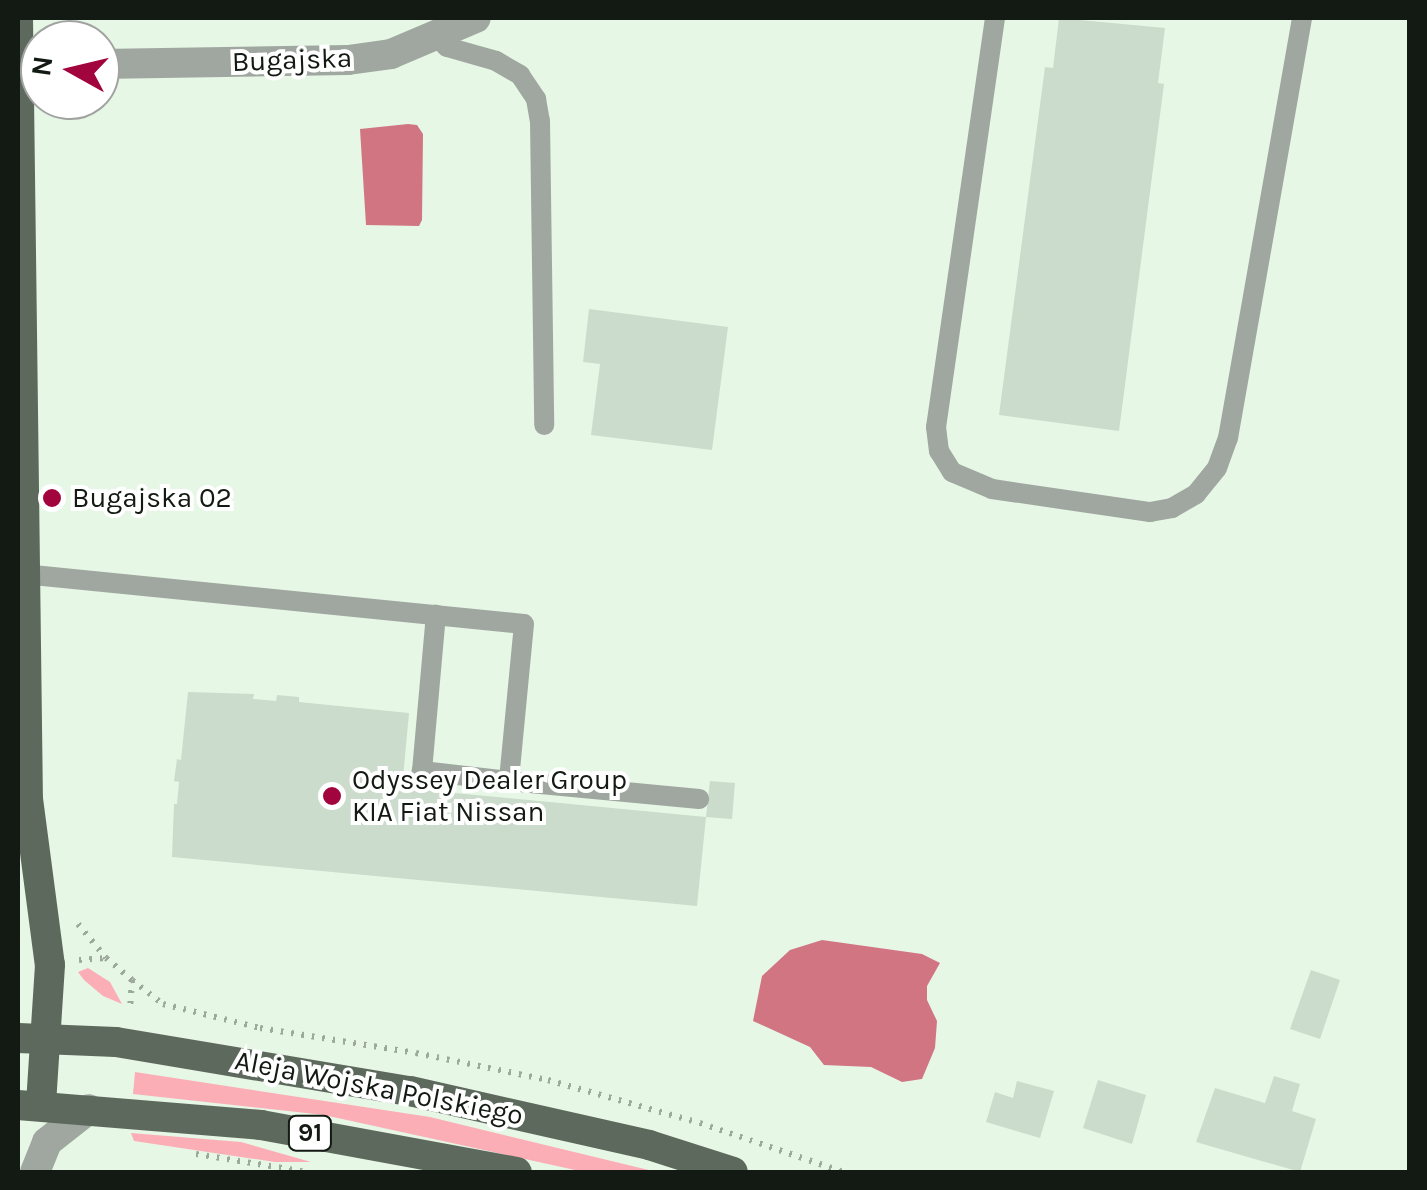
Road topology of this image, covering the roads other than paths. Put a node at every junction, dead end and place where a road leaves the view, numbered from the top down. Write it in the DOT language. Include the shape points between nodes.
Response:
graph roads {
  1 [pos="18,18"];
  2 [pos="476,18"];
  3 [pos="994,18"];
  4 [pos="1302,18"];
  5 [pos="438,37"];
  6 [pos="18,64"];
  7 [pos="120,64"];
  8 [pos="18,154"];
  9 [pos="544,426"];
  10 [pos="23,574"];
  11 [pos="436,615"];
  12 [pos="510,781"];
  13 [pos="28,799"];
  14 [pos="699,799"];
  15 [pos="18,834"];
  16 [pos="18,880"];
  17 [pos="31,1038"];
  18 [pos="29,1106"];
  19 [pos="89,1109"];
  20 [pos="35,1172"];
  21 [pos="517,1172"];
  22 [pos="733,1172"];
  1 -- 6 [label="main road"];
  2 -- 5 [label="street, Bugajska"];
  3 -- 4 [label="lane" via="936,428 939,452 952,472 992,489 1150,512 1196,494 1228,438"];
  5 -- 7 [label="street, Bugajska" via="348,60"];
  5 -- 9 [label="lane" via="448,47 496,60 520,75 536,98"];
  6 -- 8 [label="main road"];
  8 -- 10 [label="main road"];
  10 -- 11 [label="lane"];
  10 -- 13 [label="main road"];
  11 -- 12 [label="lane" via="524,624"];
  11 -- 12 [label="lane" via="422,772"];
  12 -- 14 [label="lane"];
  13 -- 15 [label="main road"];
  13 -- 16 [label="main road"];
  13 -- 17 [label="main road" via="50,964"];
  17 -- 18 [label="main road"];
  17 -- 22 [label="main road, Aleja Wojska Polskiego / 91" via="116,1042 410,1090 650,1145"];
  18 -- 19 [label="main road, Aleja Wojska Polskiego / 91"];
  19 -- 20 [label="street" via="47,1142"];
  19 -- 21 [label="main road, Aleja Wojska Polskiego / 91" via="261,1125"];
}
